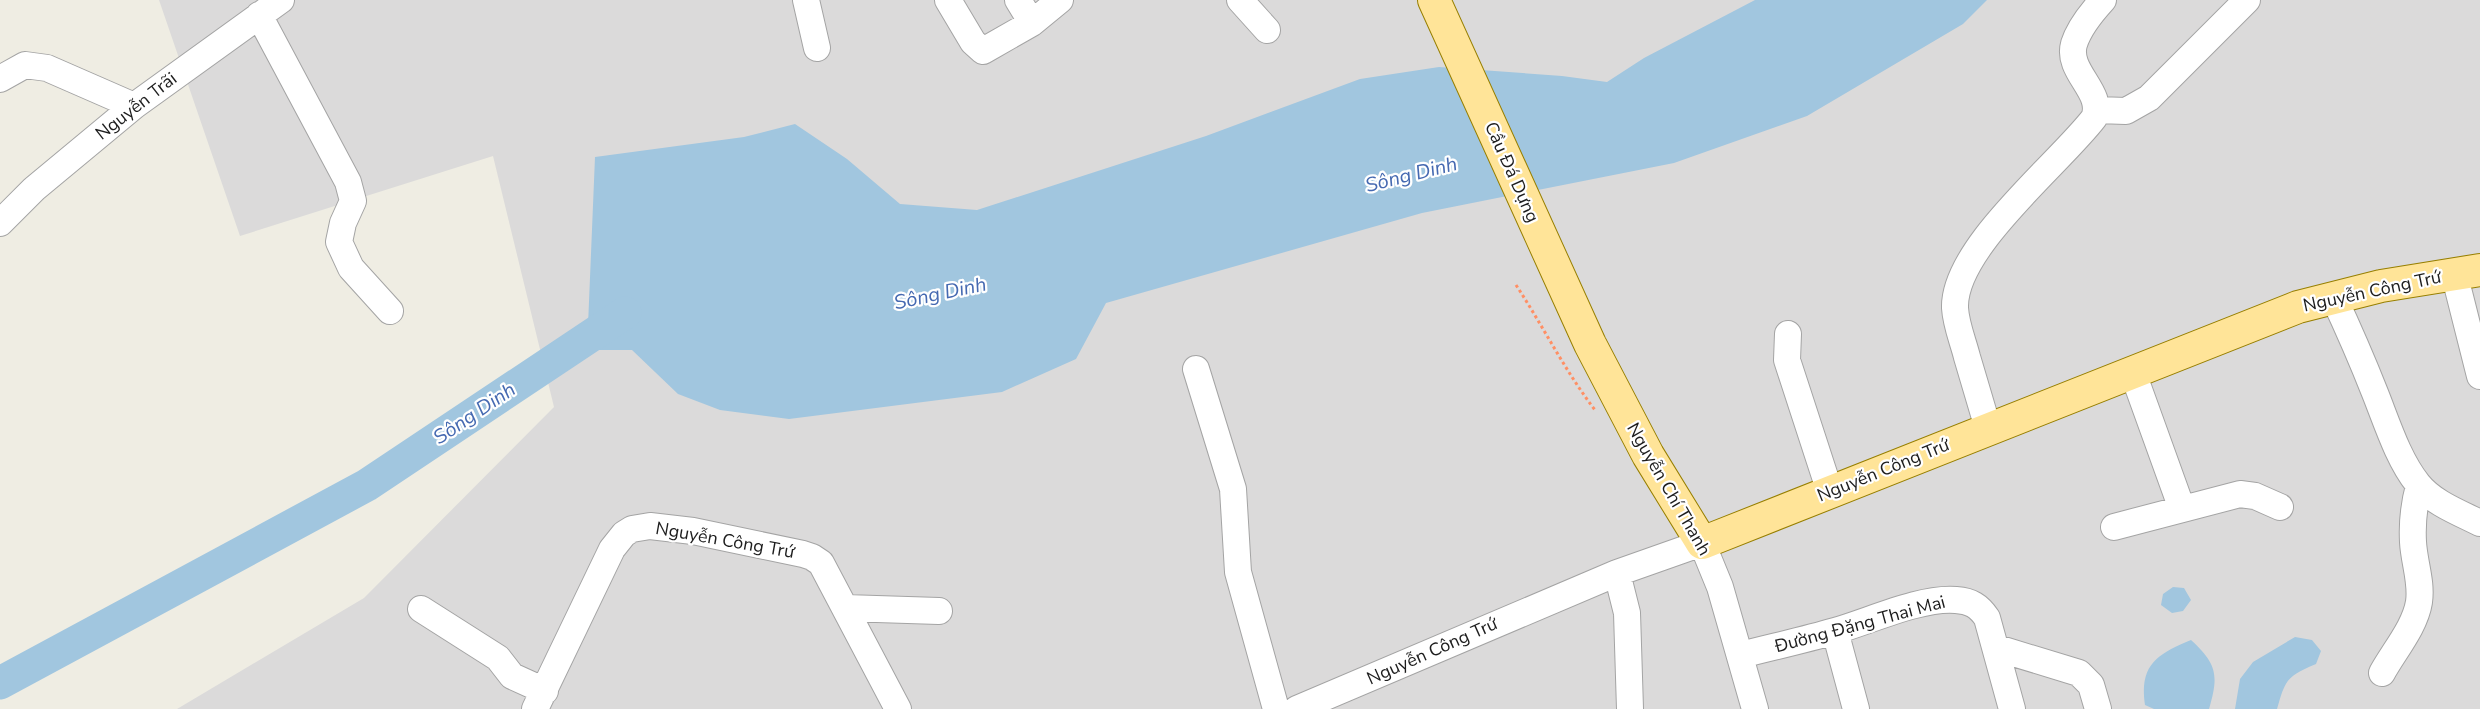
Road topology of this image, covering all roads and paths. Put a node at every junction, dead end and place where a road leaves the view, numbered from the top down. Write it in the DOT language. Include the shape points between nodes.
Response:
graph roads {
  1 [pos="281,0"];
  2 [pos="806,0"];
  3 [pos="948,0"];
  4 [pos="1018,0"];
  5 [pos="1060,0"];
  6 [pos="1240,0"];
  7 [pos="1434,0"];
  8 [pos="2103,0"];
  9 [pos="2247,0"];
  10 [pos="259,15"];
  11 [pos="1032,23"];
  12 [pos="1267,30"];
  13 [pos="817,48"];
  14 [pos="0,79"];
  15 [pos="134,106"];
  16 [pos="2097,110"];
  17 [pos="0,223"];
  18 [pos="2467,272"];
  19 [pos="1516,285"];
  20 [pos="2333,296"];
  21 [pos="390,311"];
  22 [pos="1788,334"];
  23 [pos="1590,344"];
  24 [pos="1196,369"];
  25 [pos="2133,374"];
  26 [pos="2480,376"];
  27 [pos="1597,412"];
  28 [pos="1988,428"];
  29 [pos="2419,486"];
  30 [pos="1830,492"];
  31 [pos="2280,507"];
  32 [pos="2182,509"];
  33 [pos="2480,523"];
  34 [pos="2114,527"];
  35 [pos="1702,543"];
  36 [pos="1617,573"];
  37 [pos="845,608"];
  38 [pos="421,609"];
  39 [pos="939,611"];
  40 [pos="1835,631"];
  41 [pos="1997,648"];
  42 [pos="1741,655"];
  43 [pos="2382,673"];
  44 [pos="540,700"];
  45 [pos="898,709"];
  46 [pos="1276,709"];
  47 [pos="1297,709"];
  48 [pos="1630,709"];
  49 [pos="1755,709"];
  50 [pos="1856,709"];
  51 [pos="2012,709"];
  52 [pos="2098,709"];
  1 -- 10 [label="street, Nguyễn Trãi"];
  2 -- 13 [label="street"];
  3 -- 11 [label="street" via="973,42 983,51"];
  4 -- 11 [label="street"];
  5 -- 11 [label="street"];
  6 -- 12 [label="street"];
  7 -- 23 [label="main road, Cầu Đá Dựng"];
  8 -- 16 [label="street" via="2083,27 2074,45 2073,59 2096,100"];
  9 -- 16 [label="street" via="2149,98 2126,111"];
  10 -- 15 [label="street, Nguyễn Trãi"];
  10 -- 21 [label="street" via="348,182 353,201 339,242 351,268"];
  14 -- 15 [label="street" via="25,64 47,68"];
  15 -- 17 [label="street, Nguyễn Trãi" via="34,189"];
  16 -- 28 [label="street" via="2085,130 2008,210 1959,280 1958,326"];
  18 -- 20 [label="main road, Nguyễn Công Trứ"];
  18 -- 26 [label="street"];
  19 -- 27 [label="path" via="1575,385"];
  20 -- 25 [label="main road, Nguyễn Công Trứ" via="2281,313"];
  20 -- 29 [label="street" via="2399,451"];
  22 -- 30 [label="street" via="1787,360"];
  23 -- 35 [label="main road, Nguyễn Chí Thanh" via="1640,457"];
  24 -- 46 [label="street" via="1233,489 1238,572"];
  25 -- 28 [label="main road, Nguyễn Công Trứ"];
  25 -- 32 [label="street"];
  28 -- 30 [label="main road, Nguyễn Công Trứ"];
  29 -- 33 [label="street"];
  29 -- 43 [label="street" via="2412,543 2419,603 2416,617"];
  30 -- 35 [label="main road, Nguyễn Công Trứ"];
  31 -- 32 [label="street" via="2248,494"];
  32 -- 34 [label="street"];
  35 -- 36 [label="street, Nguyễn Công Trứ"];
  35 -- 42 [label="street, Nguyễn Chí Thanh"];
  36 -- 47 [label="street, Nguyễn Công Trứ"];
  36 -- 48 [label="street" via="1627,613"];
  37 -- 39 [label="street"];
  37 -- 44 [label="street, Nguyễn Công Trứ" via="826,570 812,557 672,528 632,529 612,549"];
  37 -- 45 [label="street, Nguyễn Công Trứ"];
  38 -- 44 [label="street" via="498,658"];
  40 -- 41 [label="street, Đường Đặng Thai Mai" via="1940,600 1956,600 1981,609"];
  40 -- 42 [label="street, Đường Đặng Thai Mai"];
  40 -- 50 [label="street"];
  41 -- 51 [label="street, Đường Đặng Thai Mai"];
  41 -- 52 [label="street" via="2079,673 2091,685"];
  42 -- 49 [label="street, Nguyễn Chí Thanh"];
}
